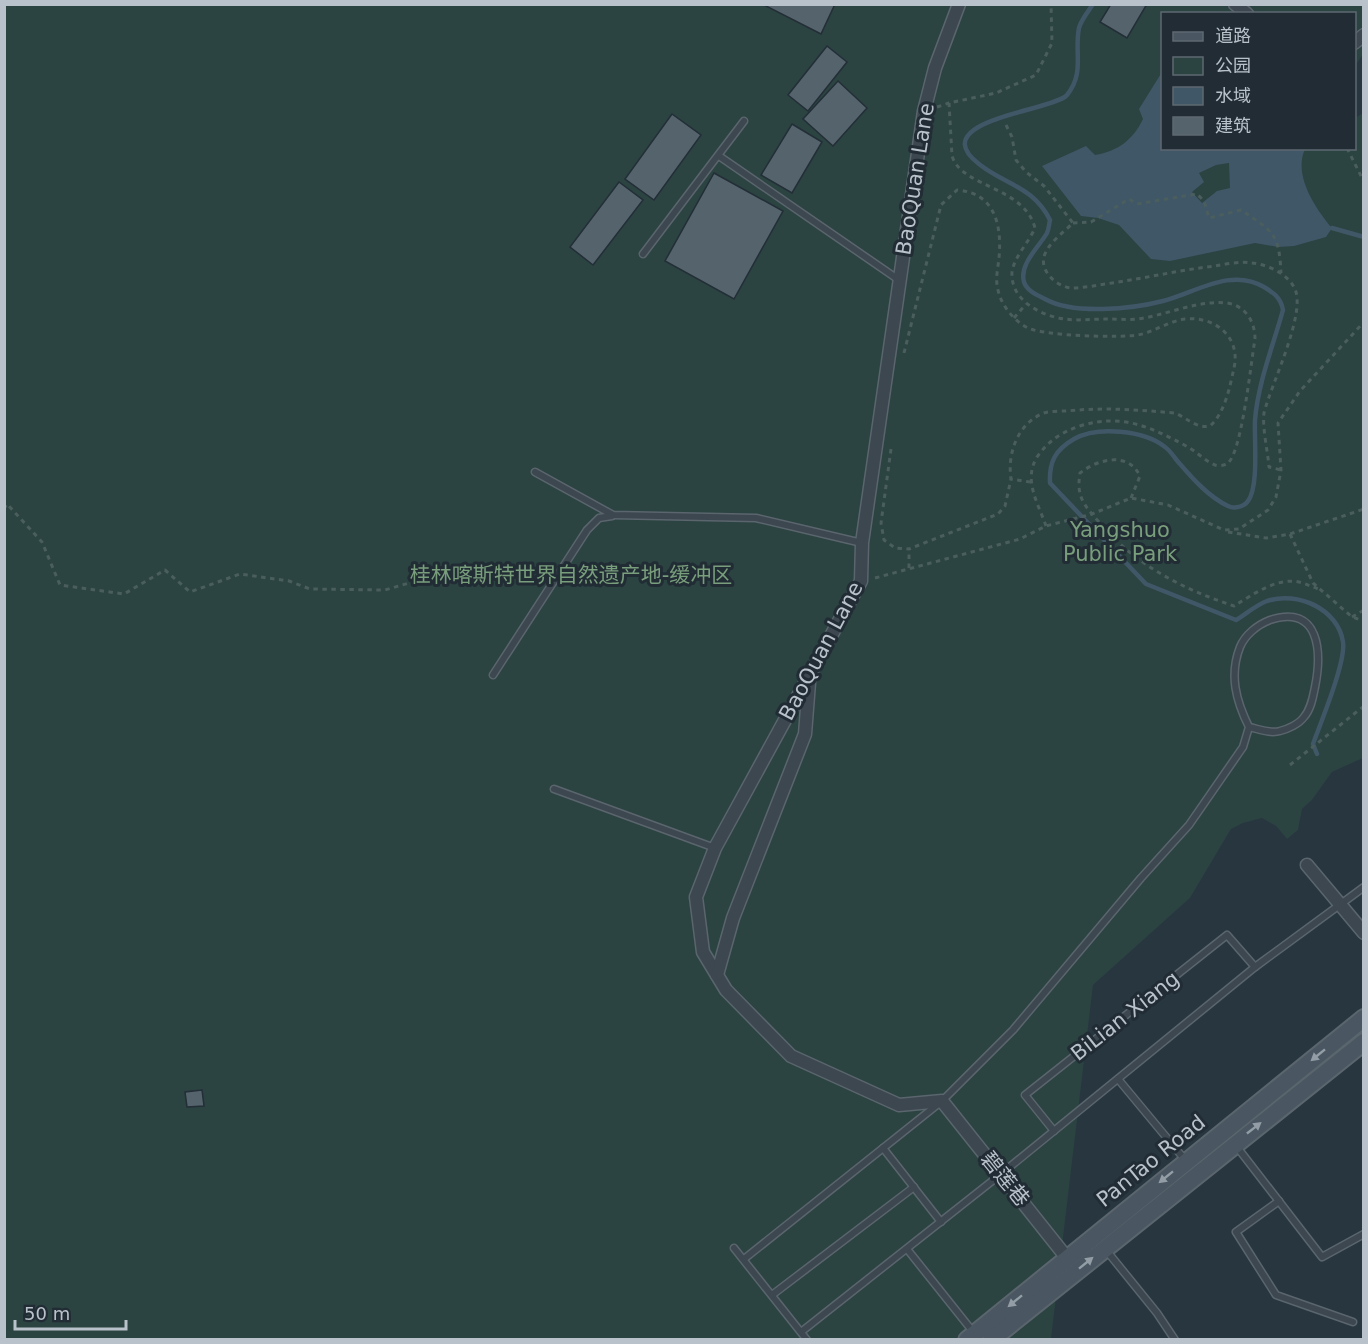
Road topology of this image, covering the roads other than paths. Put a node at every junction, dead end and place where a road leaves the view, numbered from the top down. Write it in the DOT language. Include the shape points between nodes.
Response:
graph roads {
  1 [pos="959,4"];
  2 [pos="744,121"];
  3 [pos="719,156"];
  4 [pos="643,254"];
  5 [pos="899,280"];
  6 [pos="535,472"];
  7 [pos="613,515"];
  8 [pos="862,543"];
  9 [pos="493,675"];
  10 [pos="809,678"];
  11 [pos="1249,727"];
  12 [pos="554,789"];
  13 [pos="715,848"];
  14 [pos="1308,865"];
  15 [pos="1364,887"];
  16 [pos="1340,904"];
  17 [pos="1364,933"];
  18 [pos="1255,968"];
  19 [pos="717,975"];
  20 [pos="1364,1018"];
  21 [pos="1364,1042"];
  22 [pos="1118,1079"];
  23 [pos="942,1101"];
  24 [pos="1054,1131"];
  25 [pos="1234,1144"];
  26 [pos="883,1148"];
  27 [pos="1186,1161"];
  28 [pos="1001,1174"];
  29 [pos="914,1187"];
  30 [pos="1279,1201"];
  31 [pos="941,1222"];
  32 [pos="1364,1234"];
  33 [pos="734,1248"];
  34 [pos="1104,1248"];
  35 [pos="907,1249"];
  36 [pos="1067,1258"];
  37 [pos="744,1259"];
  38 [pos="772,1295"];
  39 [pos="1353,1322"];
  40 [pos="801,1332"];
  41 [pos="971,1336"];
  42 [pos="807,1340"];
  43 [pos="991,1340"];
  44 [pos="1175,1340"];
  1 -- 5 [label="street, BaoQuan Lane" via="934,69 924,111"];
  2 -- 3 [label="lane"];
  3 -- 4 [label="lane"];
  3 -- 5 [label="lane"];
  5 -- 8 [label="street, BaoQuan Lane"];
  6 -- 7 [label="lane"];
  7 -- 8 [label="lane" via="756,518"];
  7 -- 9 [label="lane" via="599,519 587,530"];
  8 -- 10 [label="street, BaoQuan Lane" via="861,581"];
  10 -- 13 [label="street, BaoQuan Lane"];
  10 -- 19 [label="street" via="805,734 733,918"];
  11 -- 11 [label="lane" via="1272,733 1304,717 1317,678 1319,650 1307,623 1296,618 1275,619 1262,623 1242,642 1233,677"];
  11 -- 23 [label="lane" via="1243,747 1189,825 1013,1030"];
  12 -- 13 [label="lane"];
  13 -- 19 [label="street, BaoQuan Lane" via="696,897 703,952"];
  14 -- 16 [label="street"];
  15 -- 16 [label="lane, BiLian Xiang"];
  16 -- 17 [label="street"];
  16 -- 18 [label="lane, BiLian Xiang"];
  18 -- 22 [label="lane, BiLian Xiang"];
  18 -- 24 [label="lane, BiLian Xiang" via="1227,935 1025,1095"];
  19 -- 23 [label="street, BaoQuan Lane" via="726,990 791,1056 899,1105"];
  20 -- 27 [label="main road, PanTao Road, one-way"];
  25 -- 21 [label="main road, PanTao Road, one-way"];
  22 -- 24 [label="lane, BiLian Xiang"];
  22 -- 27 [label="lane"];
  23 -- 26 [label="lane"];
  23 -- 28 [label="street, 碧莲巷"];
  24 -- 28 [label="lane, BiLian Xiang"];
  25 -- 30 [label="lane"];
  25 -- 34 [label="main road, PanTao Road"];
  26 -- 29 [label="lane"];
  26 -- 37 [label="lane"];
  27 -- 36 [label="main road, PanTao Road, one-way"];
  28 -- 31 [label="lane, BiLian Xiang"];
  28 -- 36 [label="street, 碧莲巷"];
  29 -- 31 [label="lane"];
  29 -- 38 [label="lane"];
  30 -- 32 [label="lane" via="1322,1257"];
  30 -- 39 [label="lane" via="1236,1232 1241,1242 1276,1295"];
  31 -- 35 [label="lane, BiLian Xiang"];
  33 -- 37 [label="lane"];
  43 -- 34 [label="main road, PanTao Road, one-way"];
  34 -- 44 [label="lane"];
  35 -- 40 [label="lane, BiLian Xiang"];
  35 -- 41 [label="lane"];
  36 -- 41 [label="main road, PanTao Road, one-way"];
  37 -- 38 [label="lane"];
  38 -- 40 [label="lane"];
  40 -- 42 [label="lane"];
}
